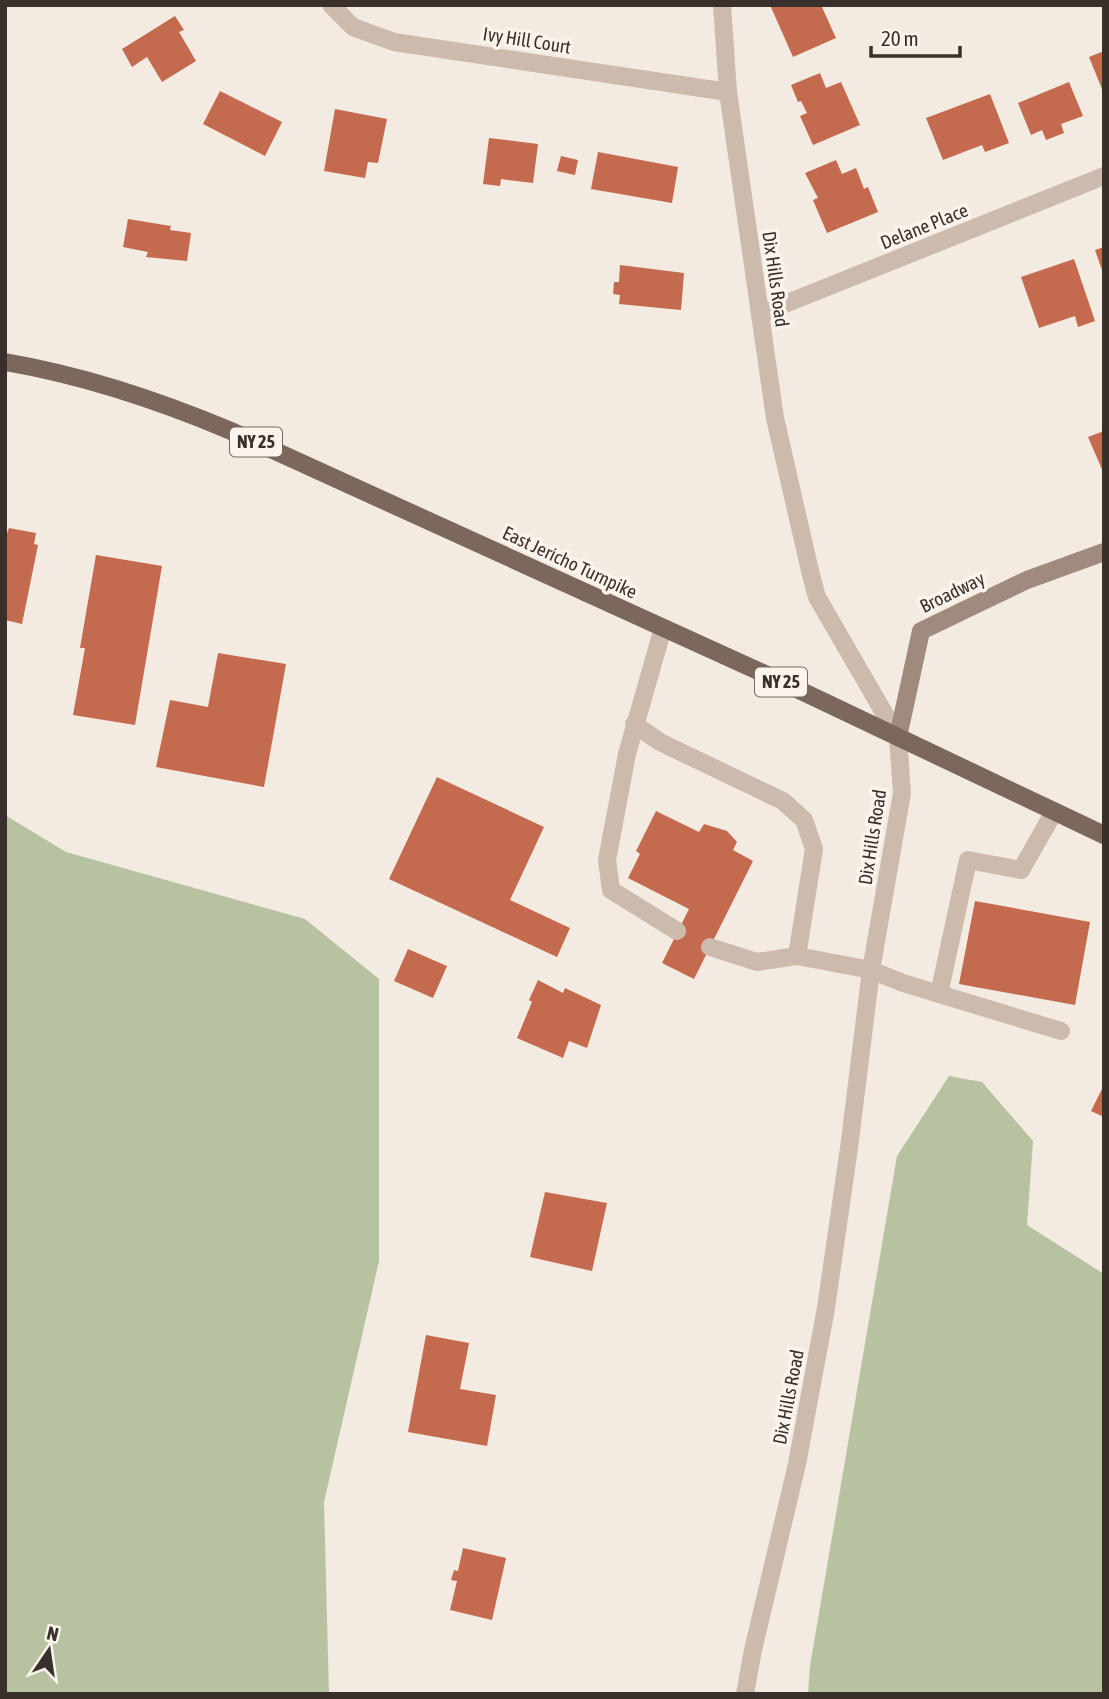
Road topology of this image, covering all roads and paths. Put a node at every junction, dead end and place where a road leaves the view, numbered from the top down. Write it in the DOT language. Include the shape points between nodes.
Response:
graph roads {
  1 [pos="331,5"];
  2 [pos="722,5"];
  3 [pos="728,92"];
  4 [pos="1104,176"];
  5 [pos="760,314"];
  6 [pos="5,362"];
  7 [pos="1104,552"];
  8 [pos="663,628"];
  9 [pos="635,723"];
  10 [pos="898,737"];
  11 [pos="1054,812"];
  12 [pos="1104,835"];
  13 [pos="677,931"];
  14 [pos="710,947"];
  15 [pos="797,956"];
  16 [pos="871,970"];
  17 [pos="939,994"];
  18 [pos="1061,1031"];
  19 [pos="745,1694"];
  1 -- 3 [label="street, Ivy Hill Court" via="354,27 394,42"];
  2 -- 3 [label="street, Dix Hills Road"];
  3 -- 5 [label="street, Dix Hills Road"];
  4 -- 5 [label="street, Delane Place"];
  5 -- 10 [label="street, Dix Hills Road" via="775,418 817,597"];
  6 -- 8 [label="main road, East Jericho Turnpike / NY 25" via="41,368 185,412"];
  7 -- 10 [label="main road, Broadway" via="1027,580 920,631"];
  8 -- 9 [label="street"];
  8 -- 10 [label="main road, East Jericho Turnpike / NY 25"];
  9 -- 13 [label="street" via="607,860 611,890"];
  9 -- 15 [label="street" via="660,742 783,801 804,820 814,849"];
  10 -- 11 [label="main road, East Jericho Turnpike / NY 25"];
  10 -- 16 [label="street, Dix Hills Road" via="902,793"];
  11 -- 12 [label="main road, East Jericho Turnpike / NY 25"];
  11 -- 17 [label="street" via="1021,870 968,860"];
  14 -- 15 [label="street" via="757,962"];
  15 -- 16 [label="street"];
  16 -- 17 [label="street"];
  16 -- 19 [label="street, Dix Hills Road" via="826,1308 797,1464"];
  17 -- 18 [label="street"];
}
